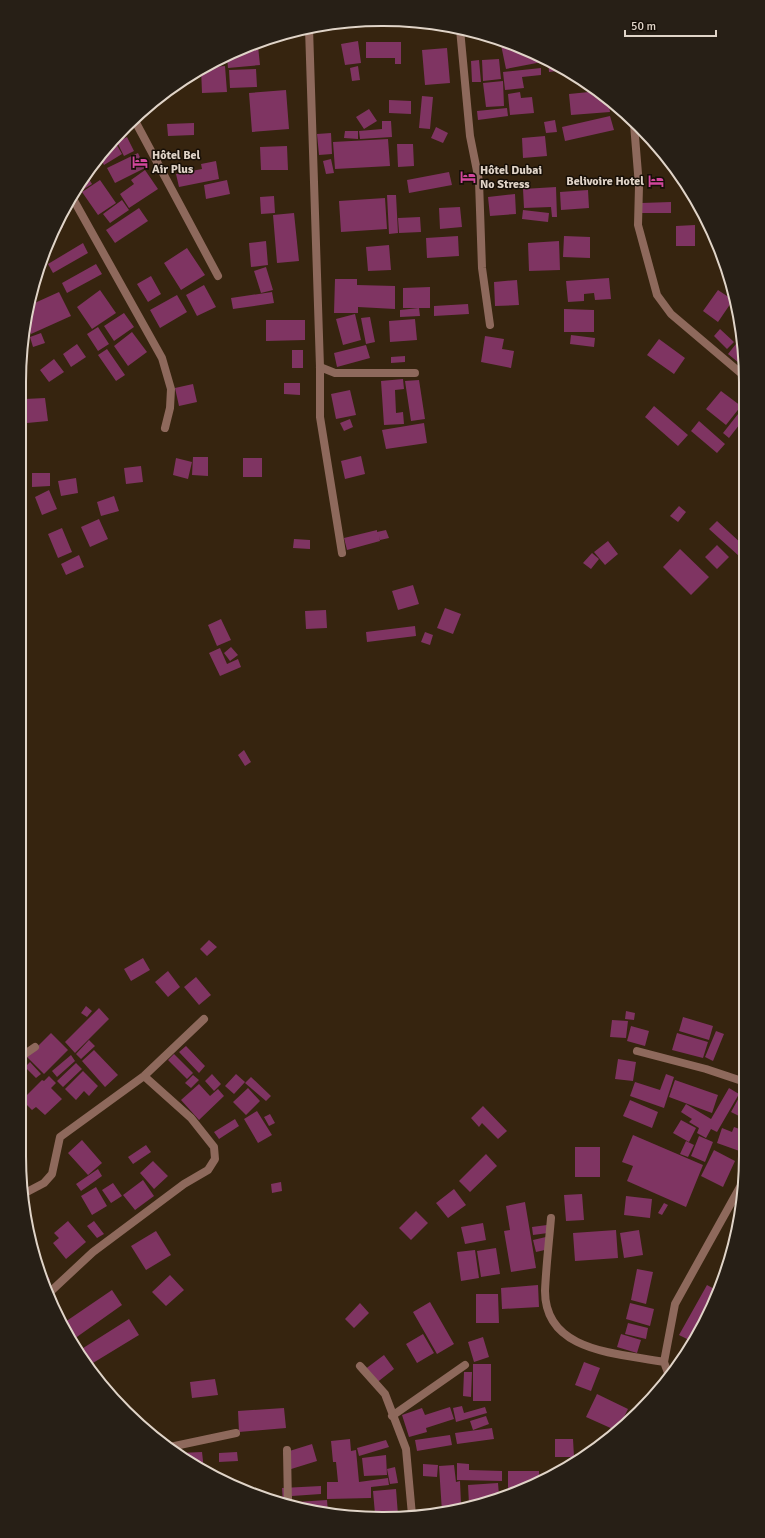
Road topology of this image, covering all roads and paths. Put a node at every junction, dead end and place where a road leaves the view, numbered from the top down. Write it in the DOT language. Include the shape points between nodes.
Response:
graph roads {
  1 [pos="309,34"];
  2 [pos="461,35"];
  3 [pos="137,124"];
  4 [pos="634,129"];
  5 [pos="75,202"];
  6 [pos="218,276"];
  7 [pos="490,325"];
  8 [pos="320,367"];
  9 [pos="739,371"];
  10 [pos="415,373"];
  11 [pos="166,428"];
  12 [pos="342,553"];
  13 [pos="204,1019"];
  14 [pos="36,1047"];
  15 [pos="637,1051"];
  16 [pos="26,1053"];
  17 [pos="144,1076"];
  18 [pos="739,1080"];
  19 [pos="28,1191"];
  20 [pos="737,1193"];
  21 [pos="551,1218"];
  22 [pos="52,1290"];
  23 [pos="664,1362"];
  24 [pos="465,1364"];
  25 [pos="360,1366"];
  26 [pos="667,1370"];
  27 [pos="392,1416"];
  28 [pos="236,1433"];
  29 [pos="177,1447"];
  30 [pos="287,1450"];
  31 [pos="288,1499"];
  32 [pos="412,1511"];
  1 -- 8 [label="street"];
  2 -- 7 [label="street" via="470,136 479,181 482,268"];
  3 -- 6 [label="street"];
  4 -- 9 [label="street" via="639,186 638,225 657,295 671,314"];
  5 -- 11 [label="street" via="162,358 171,389"];
  8 -- 10 [label="street" via="335,372"];
  8 -- 12 [label="street" via="320,417"];
  13 -- 17 [label="street"];
  14 -- 16 [label="street"];
  15 -- 18 [label="street"];
  17 -- 19 [label="street" via="60,1137 52,1174 44,1183"];
  17 -- 22 [label="street" via="191,1118 214,1147 215,1159 208,1170 184,1184 93,1252"];
  20 -- 23 [label="street" via="675,1304"];
  21 -- 23 [label="street" via="545,1293 550,1317 559,1331 571,1340 593,1348"];
  23 -- 26 [label="street"];
  24 -- 27 [label="street"];
  25 -- 27 [label="street" via="385,1394"];
  27 -- 32 [label="street" via="406,1449"];
  28 -- 29 [label="street"];
  30 -- 31 [label="street"];
}
